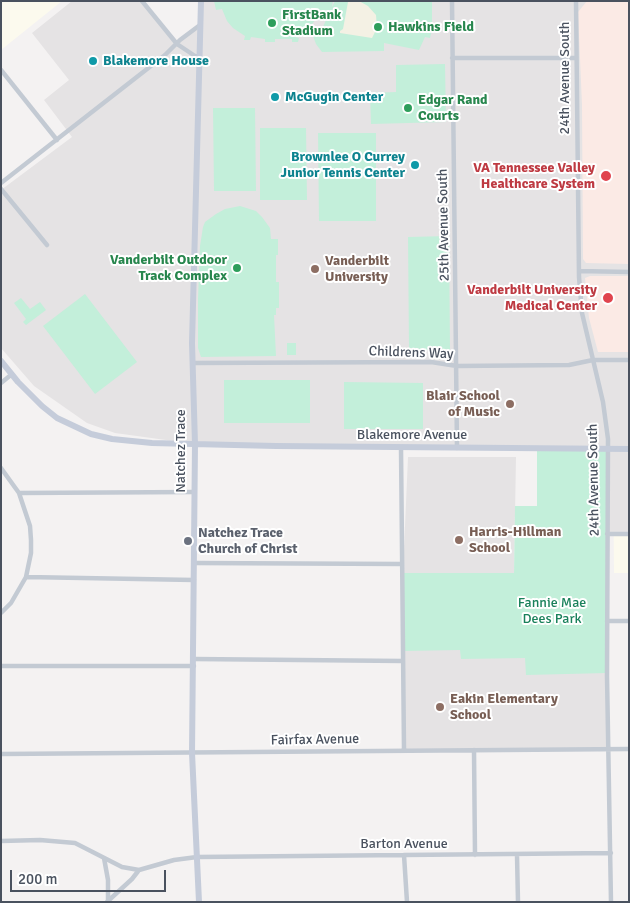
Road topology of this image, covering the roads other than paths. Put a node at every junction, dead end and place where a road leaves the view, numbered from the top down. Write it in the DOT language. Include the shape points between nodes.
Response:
graph roads {
  1 [pos="142,1"];
  2 [pos="201,1"];
  3 [pos="452,1"];
  4 [pos="576,1"];
  5 [pos="200,25"];
  6 [pos="177,44"];
  7 [pos="200,57"];
  8 [pos="452,58"];
  9 [pos="576,58"];
  10 [pos="1,70"];
  11 [pos="57,140"];
  12 [pos="1,183"];
  13 [pos="1,189"];
  14 [pos="47,245"];
  15 [pos="579,271"];
  16 [pos="629,272"];
  17 [pos="593,360"];
  18 [pos="629,360"];
  19 [pos="1,361"];
  20 [pos="193,363"];
  21 [pos="457,366"];
  22 [pos="12,374"];
  23 [pos="1,383"];
  24 [pos="195,444"];
  25 [pos="401,448"];
  26 [pos="457,448"];
  27 [pos="607,448"];
  28 [pos="629,449"];
  29 [pos="1,468"];
  30 [pos="194,492"];
  31 [pos="19,493"];
  32 [pos="607,534"];
  33 [pos="629,534"];
  34 [pos="194,563"];
  35 [pos="402,564"];
  36 [pos="26,577"];
  37 [pos="194,580"];
  38 [pos="1,613"];
  39 [pos="607,621"];
  40 [pos="629,621"];
  41 [pos="194,659"];
  42 [pos="403,661"];
  43 [pos="1,666"];
  44 [pos="194,666"];
  45 [pos="609,749"];
  46 [pos="629,749"];
  47 [pos="404,750"];
  48 [pos="474,750"];
  49 [pos="192,753"];
  50 [pos="1,754"];
  51 [pos="1,841"];
  52 [pos="611,854"];
  53 [pos="404,855"];
  54 [pos="475,855"];
  55 [pos="517,855"];
  56 [pos="197,857"];
  57 [pos="104,858"];
  58 [pos="139,870"];
  59 [pos="108,902"];
  60 [pos="199,902"];
  61 [pos="407,902"];
  62 [pos="518,902"];
  63 [pos="611,902"];
  1 -- 6 [label="street"];
  2 -- 5 [label="main road, Natchez Trace"];
  3 -- 8 [label="street, 25th Avenue South"];
  4 -- 9 [label="street, 24th Avenue South"];
  5 -- 6 [label="street"];
  5 -- 7 [label="main road, Natchez Trace"];
  6 -- 7 [label="street"];
  6 -- 11 [label="street"];
  7 -- 20 [label="main road, Natchez Trace"];
  8 -- 9 [label="street"];
  8 -- 21 [label="street, 25th Avenue South"];
  9 -- 15 [label="street, 24th Avenue South"];
  10 -- 11 [label="street"];
  11 -- 12 [label="street"];
  13 -- 14 [label="street"];
  15 -- 16 [label="street"];
  15 -- 17 [label="street, 24th Avenue South" via="582,313"];
  17 -- 18 [label="street, Childrens Way"];
  17 -- 21 [label="street, Childrens Way" via="569,365"];
  17 -- 27 [label="street, 24th Avenue South" via="603,402"];
  19 -- 22 [label="main road, Blakemore Avenue"];
  20 -- 21 [label="street, Childrens Way" via="431,362"];
  20 -- 24 [label="main road, Natchez Trace"];
  21 -- 26 [label="street, 25th Avenue South"];
  22 -- 23 [label="street"];
  22 -- 24 [label="main road, Blakemore Avenue" via="57,418 91,434 112,440"];
  24 -- 25 [label="main road, Blakemore Avenue"];
  24 -- 30 [label="main road, Natchez Trace"];
  25 -- 26 [label="main road, Blakemore Avenue"];
  25 -- 35 [label="street"];
  26 -- 27 [label="main road, Blakemore Avenue"];
  27 -- 28 [label="main road, Blakemore Avenue"];
  27 -- 32 [label="street, 24th Avenue South"];
  29 -- 31 [label="street"];
  30 -- 31 [label="street"];
  30 -- 34 [label="main road, Natchez Trace"];
  31 -- 36 [label="street" via="30,526 31,553"];
  32 -- 33 [label="street"];
  32 -- 39 [label="street, 24th Avenue South"];
  34 -- 35 [label="street"];
  34 -- 37 [label="main road, Natchez Trace"];
  35 -- 42 [label="street"];
  36 -- 37 [label="street"];
  36 -- 38 [label="street" via="11,603"];
  37 -- 41 [label="main road, Natchez Trace"];
  39 -- 40 [label="street"];
  39 -- 45 [label="street, 24th Avenue South"];
  41 -- 42 [label="street"];
  41 -- 44 [label="main road, Natchez Trace"];
  42 -- 47 [label="street"];
  43 -- 44 [label="street"];
  44 -- 49 [label="main road, Natchez Trace"];
  45 -- 46 [label="street, Fairfax Avenue"];
  45 -- 48 [label="street, Fairfax Avenue"];
  45 -- 52 [label="street, 24th Avenue South"];
  47 -- 48 [label="street, Fairfax Avenue"];
  47 -- 49 [label="street, Fairfax Avenue"];
  48 -- 54 [label="street"];
  49 -- 50 [label="street, Fairfax Avenue"];
  49 -- 56 [label="main road, Natchez Trace"];
  51 -- 57 [label="street" via="75,843"];
  52 -- 55 [label="street, Barton Avenue"];
  52 -- 63 [label="street, 24th Avenue South"];
  53 -- 54 [label="street, Barton Avenue"];
  53 -- 56 [label="street, Barton Avenue"];
  53 -- 61 [label="street"];
  54 -- 55 [label="street, Barton Avenue"];
  55 -- 62 [label="street"];
  56 -- 58 [label="street, Barton Avenue"];
  56 -- 60 [label="main road, Natchez Trace"];
  57 -- 58 [label="street" via="122,867"];
  57 -- 59 [label="street"];
  58 -- 59 [label="street"];
}
